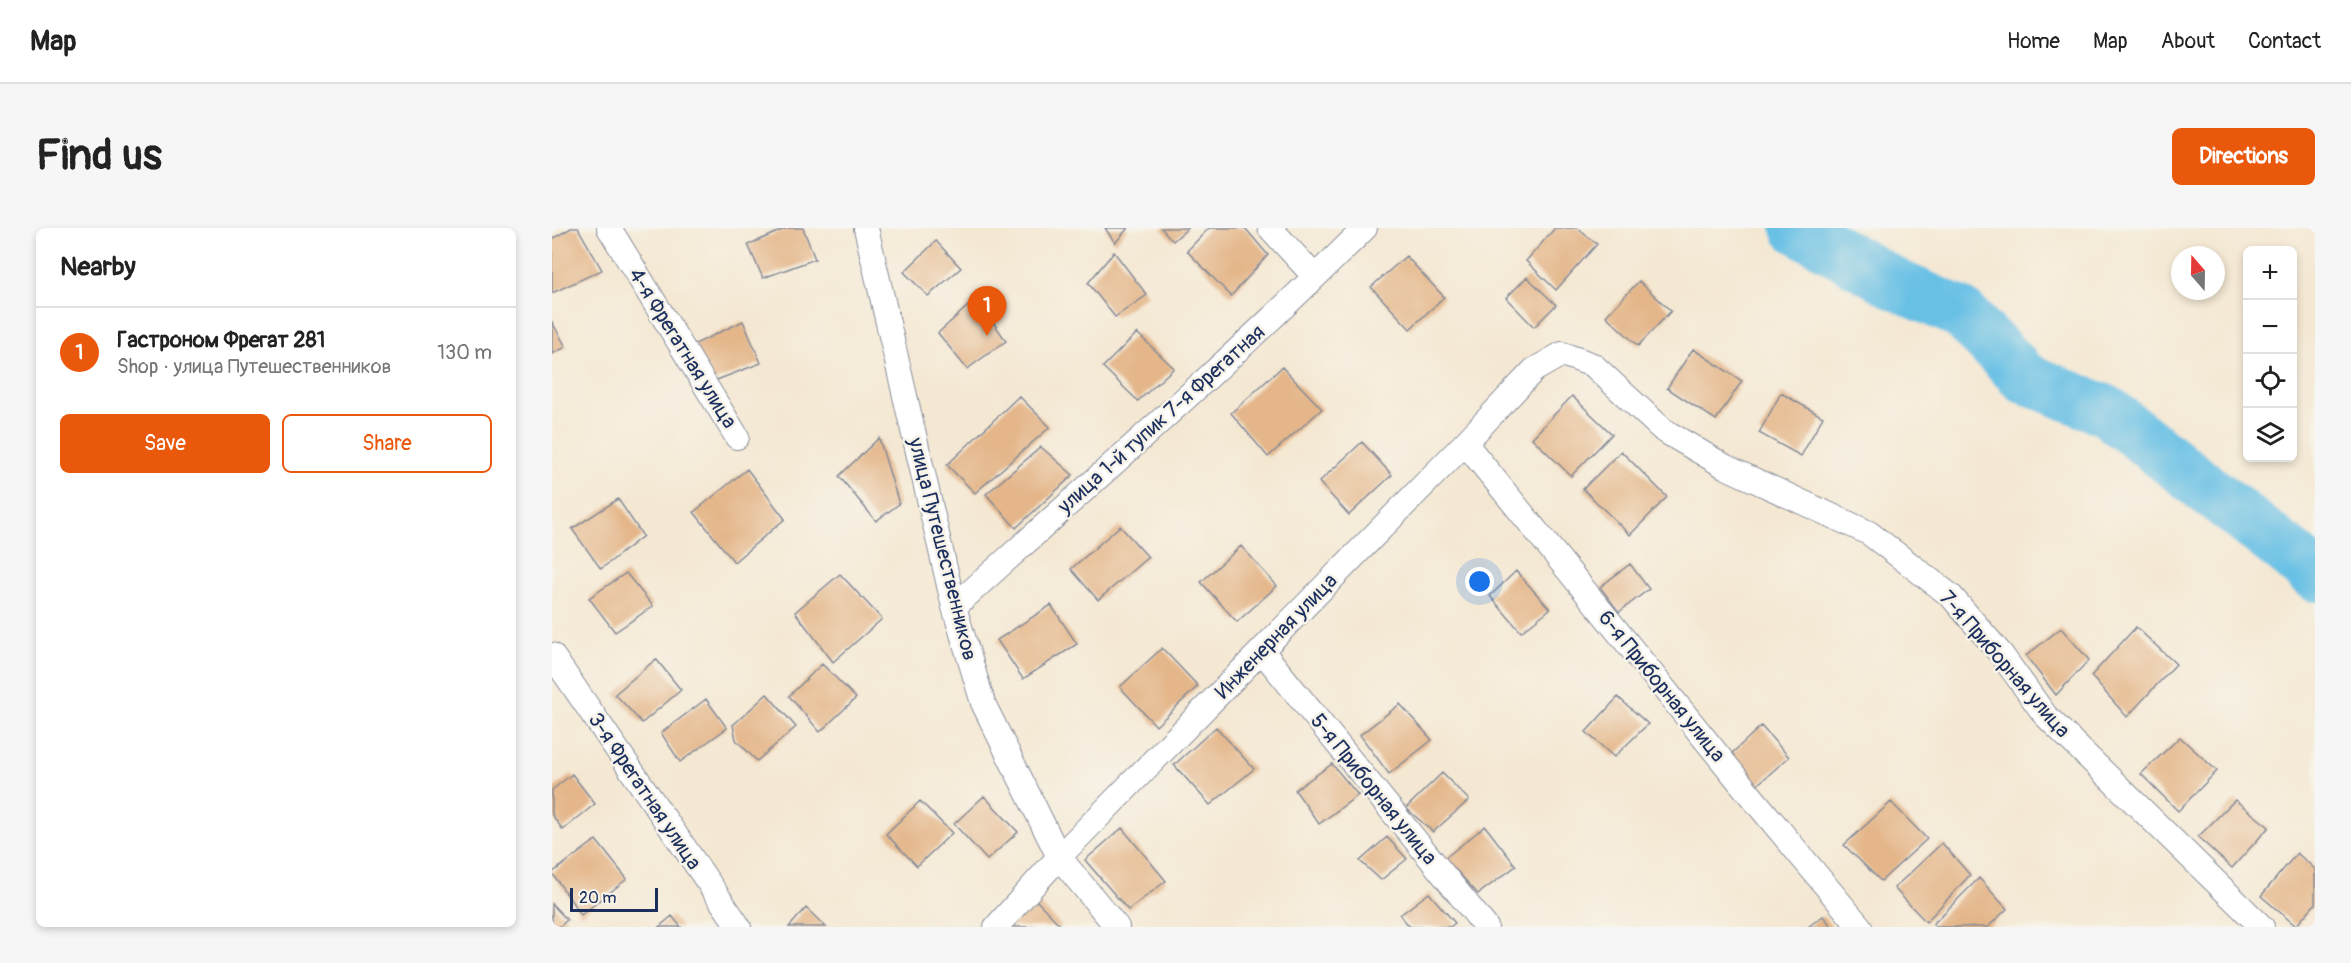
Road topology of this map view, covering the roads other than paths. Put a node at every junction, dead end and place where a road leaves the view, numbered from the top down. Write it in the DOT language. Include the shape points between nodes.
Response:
graph roads {
  1 [pos="609,228"];
  2 [pos="866,228"];
  3 [pos="1270,228"];
  4 [pos="1365,228"];
  5 [pos="1315,277"];
  6 [pos="1562,354"];
  7 [pos="737,437"];
  8 [pos="1466,443"];
  9 [pos="954,607"];
  10 [pos="1262,651"];
  11 [pos="552,655"];
  12 [pos="1059,856"];
  13 [pos="739,927"];
  14 [pos="996,927"];
  15 [pos="1117,927"];
  16 [pos="1486,927"];
  17 [pos="1860,927"];
  18 [pos="2262,927"];
  1 -- 7 [label="street, 4-я Фрегатная улица"];
  2 -- 9 [label="street, улица Путешественников"];
  3 -- 5 [label="street"];
  4 -- 5 [label="street, улица 1-й тупик 7-я Фрегатная"];
  5 -- 9 [label="street, улица 1-й тупик 7-я Фрегатная"];
  6 -- 8 [label="street, Инженерная улица" via="1533,369"];
  6 -- 18 [label="street, 7-я Приборная улица" via="1593,365 1663,430 1726,467 1869,533 1951,596 2001,654 2045,715"];
  8 -- 10 [label="street, Инженерная улица"];
  8 -- 17 [label="street, 6-я Приборная улица"];
  9 -- 12 [label="street, улица Путешественников" via="983,703"];
  10 -- 12 [label="street, Инженерная улица"];
  10 -- 16 [label="street, 5-я Приборная улица"];
  11 -- 13 [label="street, 3-я Фрегатная улица"];
  12 -- 14 [label="street, Инженерная улица"];
  12 -- 15 [label="street, улица Путешественников"];
}
